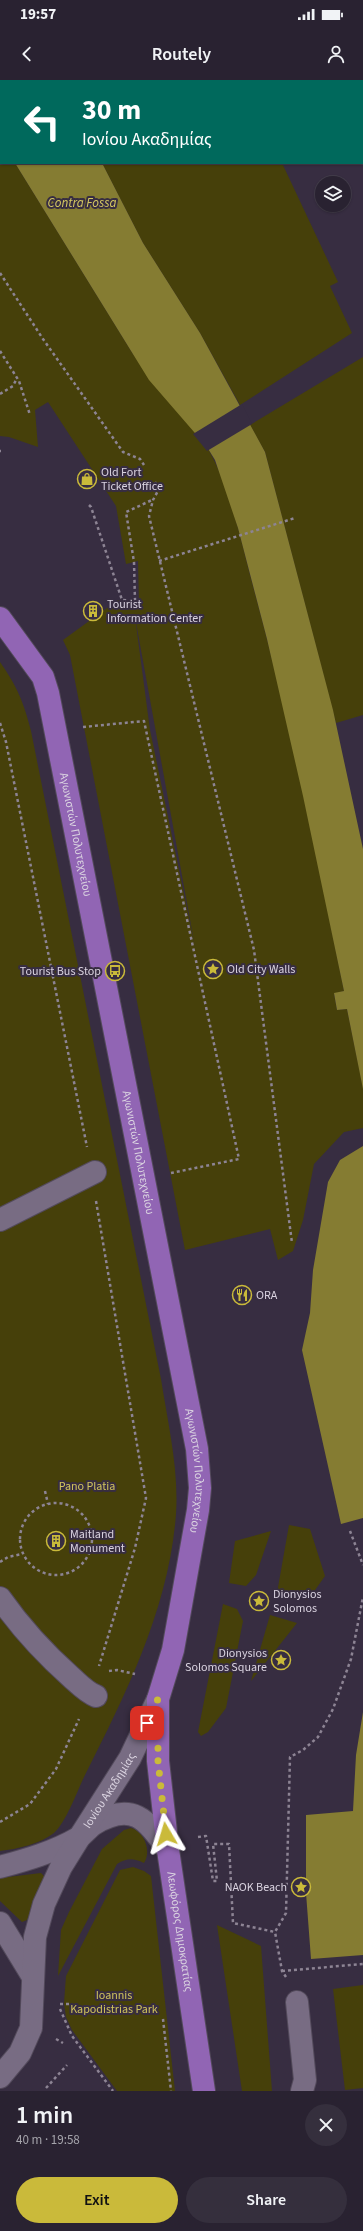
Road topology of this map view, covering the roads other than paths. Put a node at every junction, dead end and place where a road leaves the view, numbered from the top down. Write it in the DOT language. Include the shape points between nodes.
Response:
graph roads {
  1 [pos="0,618"];
  2 [pos="94,1173"];
  3 [pos="0,1220"];
  4 [pos="0,1598"];
  5 [pos="93,1695"];
  6 [pos="158,1699"];
  7 [pos="79,1838"];
  8 [pos="168,1850"];
  9 [pos="0,1867"];
  10 [pos="0,1923"];
  11 [pos="34,1980"];
  12 [pos="298,2002"];
  13 [pos="0,2077"];
  14 [pos="204,2091"];
  15 [pos="302,2091"];
  1 -- 6 [label="main road, Αγωνιστών Πολυτεχνείου" via="43,677 48,693 197,1449 200,1488 194,1533 173,1650"];
  2 -- 3 [label="street"];
  4 -- 5 [label="street" via="28,1635 54,1662"];
  6 -- 7 [label="street, Ιονίου Ακαδημίας" via="130,1758"];
  6 -- 8 [label="main road, Λεωφόρος Δημοκρατίας" via="158,1761"];
  7 -- 8 [label="street, Ιονίου Ακαδημίας" via="93,1825 106,1818 123,1813 136,1814 154,1828"];
  7 -- 9 [label="street" via="26,1860"];
  7 -- 11 [label="street, Ιονίου Ακαδημίας" via="61,1867 40,1917 34,1949"];
  8 -- 14 [label="main road, Λεωφόρος Δημοκρατίας"];
  10 -- 11 [label="street"];
  11 -- 13 [label="street, Ιονίου Ακαδημίας" via="31,2028 24,2046"];
  12 -- 15 [label="street" via="305,2080"];
}
